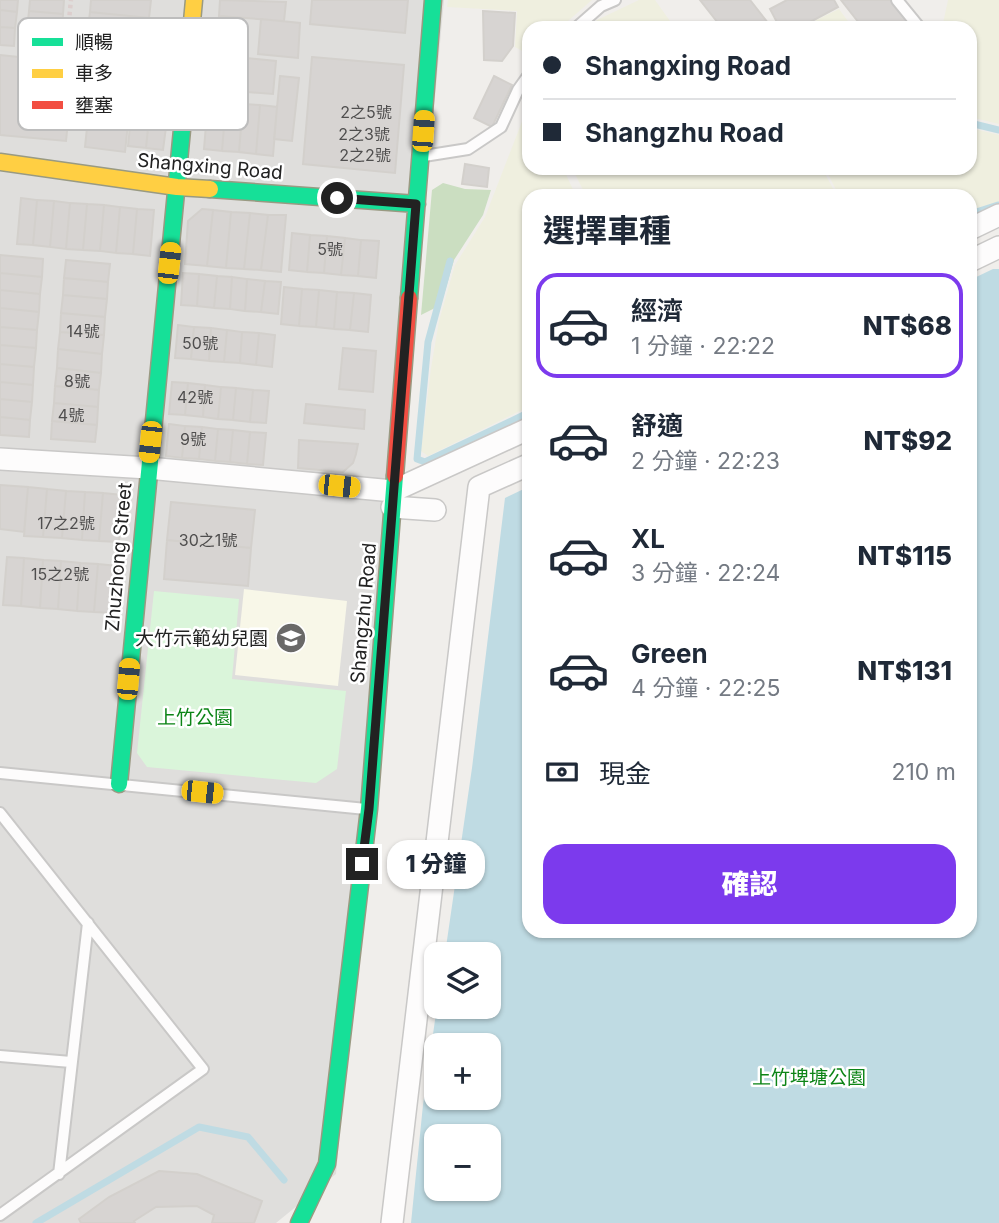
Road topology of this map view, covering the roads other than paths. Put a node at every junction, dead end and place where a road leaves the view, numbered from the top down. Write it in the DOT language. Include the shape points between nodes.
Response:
graph roads {
  1 [pos="194,0"];
  2 [pos="433,0"];
  3 [pos="615,0"];
  4 [pos="897,0"];
  5 [pos="192,18"];
  6 [pos="584,21"];
  7 [pos="914,21"];
  8 [pos="522,85"];
  9 [pos="182,130"];
  10 [pos="421,157"];
  11 [pos="0,162"];
  12 [pos="177,187"];
  13 [pos="416,204"];
  14 [pos="999,215"];
  15 [pos="977,226"];
  16 [pos="999,247"];
  17 [pos="977,258"];
  18 [pos="522,432"];
  19 [pos="0,459"];
  20 [pos="148,468"];
  21 [pos="522,468"];
  22 [pos="393,499"];
  23 [pos="435,510"];
  24 [pos="0,773"];
  25 [pos="119,784"];
  26 [pos="369,809"];
  27 [pos="0,813"];
  28 [pos="88,923"];
  29 [pos="0,1056"];
  30 [pos="71,1062"];
  31 [pos="59,1174"];
  32 [pos="0,1215"];
  33 [pos="299,1223"];
  34 [pos="392,1223"];
  1 -- 5 [label="street, Zhuzhong Street"];
  2 -- 10 [label="street, Shangzhu Road"];
  3 -- 6 [label="lane"];
  4 -- 7 [label="lane"];
  8 -- 10 [label="lane" via="501,127 468,149"];
  9 -- 12 [label="street, Zhuzhong Street"];
  10 -- 13 [label="street, Shangzhu Road"];
  11 -- 12 [label="street, Shangxing Road"];
  12 -- 13 [label="street, Shangxing Road"];
  12 -- 20 [label="street, Zhuzhong Street"];
  13 -- 22 [label="street, Shangzhu Road"];
  14 -- 15 [label="street"];
  16 -- 17 [label="street"];
  18 -- 22 [label="street"];
  19 -- 20 [label="street"];
  20 -- 22 [label="street"];
  20 -- 25 [label="street, Zhuzhong Street"];
  21 -- 34 [label="street" via="480,488"];
  22 -- 23 [label="street"];
  22 -- 26 [label="street, Shangzhu Road"];
  24 -- 25 [label="lane"];
  25 -- 26 [label="lane"];
  26 -- 33 [label="street, Shangzhu Road" via="327,1164"];
  27 -- 28 [label="lane"];
  28 -- 30 [label="lane"];
  28 -- 31 [label="lane" via="203,1069"];
  29 -- 30 [label="lane"];
  30 -- 31 [label="lane"];
  31 -- 32 [label="lane"];
}
